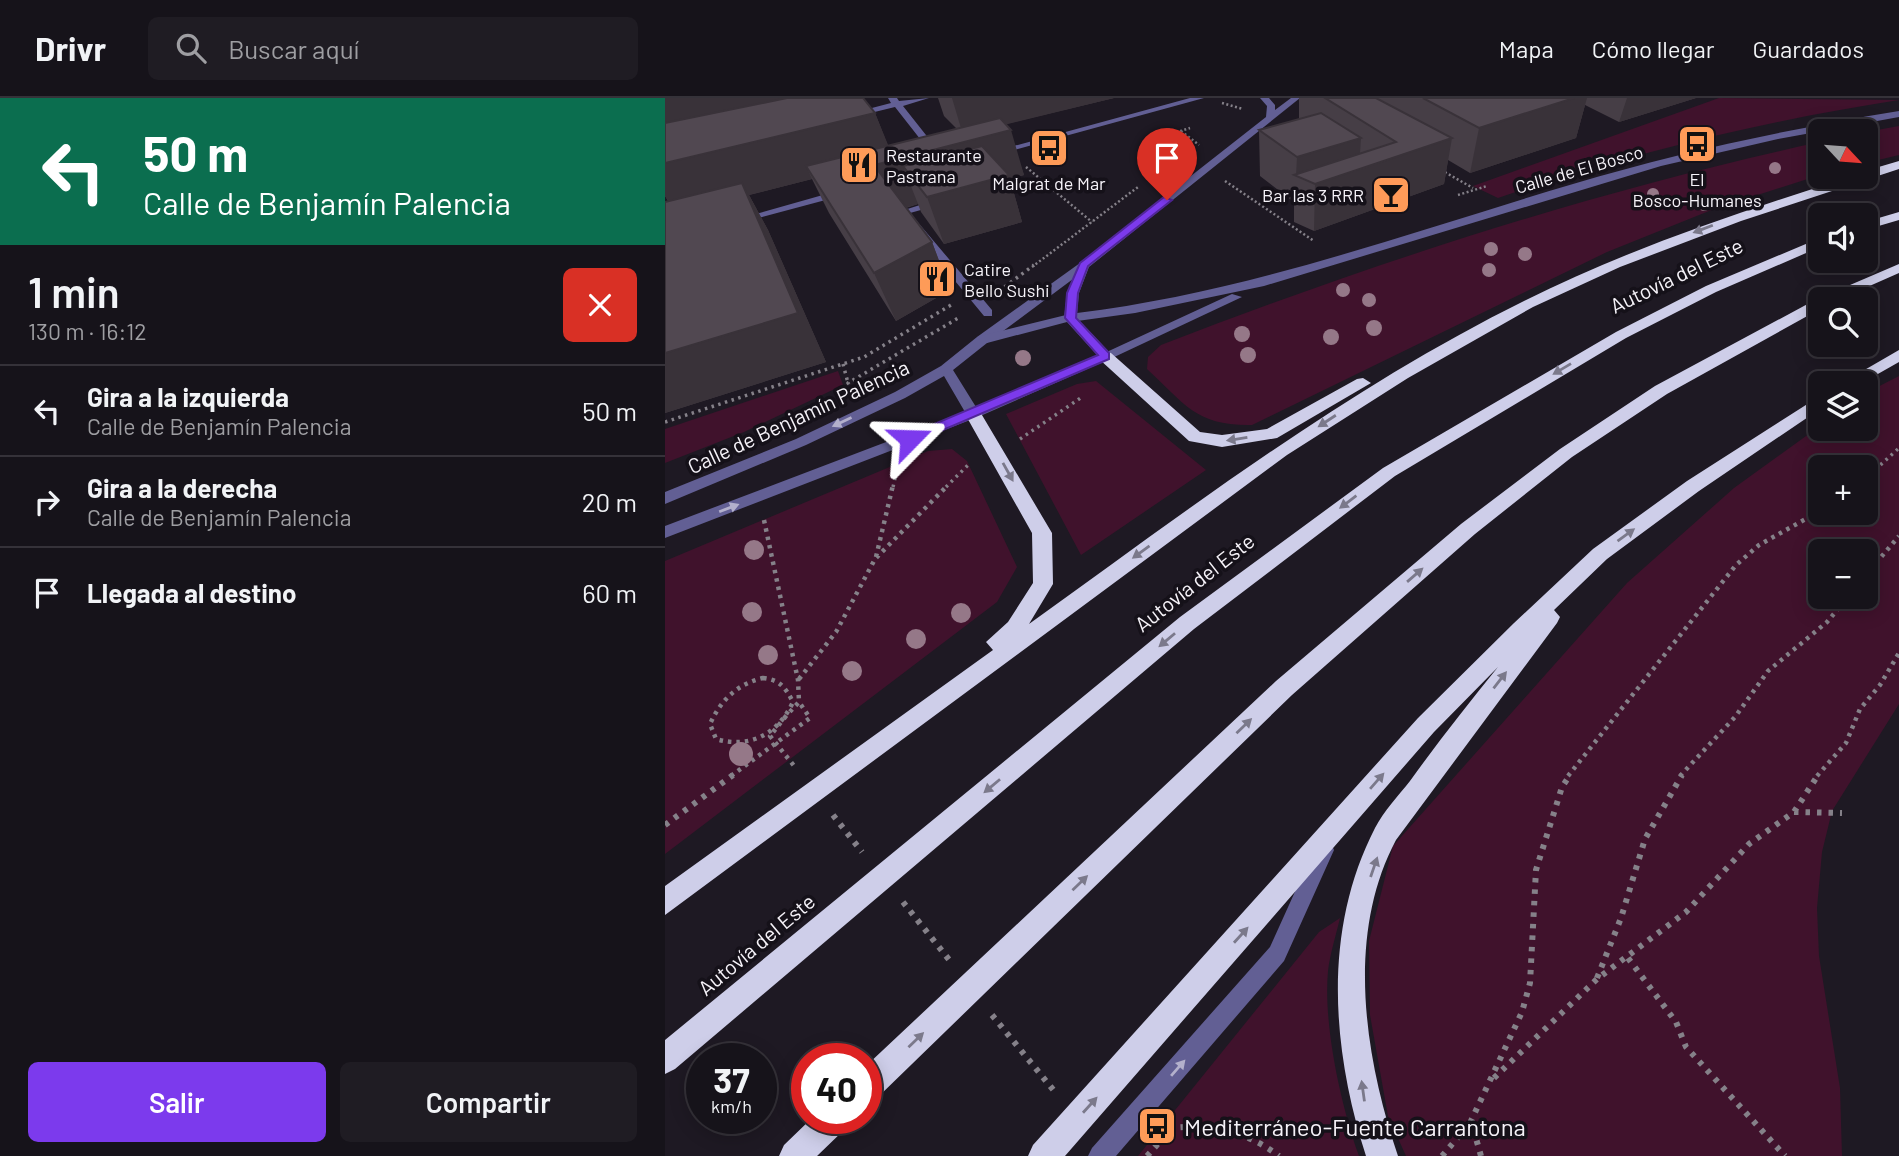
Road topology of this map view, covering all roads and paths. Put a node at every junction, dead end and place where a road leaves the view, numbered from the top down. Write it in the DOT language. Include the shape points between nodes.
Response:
graph roads {
  1 [pos="925,98"];
  2 [pos="1201,98"];
  3 [pos="1265,98"];
  4 [pos="1296,98"];
  5 [pos="895,101"];
  6 [pos="1215,103"];
  7 [pos="1899,114"];
  8 [pos="1234,115"];
  9 [pos="842,117"];
  10 [pos="1271,118"];
  11 [pos="1190,128"];
  12 [pos="1180,131"];
  13 [pos="1174,133"];
  14 [pos="1206,136"];
  15 [pos="1197,143"];
  16 [pos="1205,149"];
  17 [pos="1187,151"];
  18 [pos="982,156"];
  19 [pos="1899,165"];
  20 [pos="932,169"];
  21 [pos="1439,169"];
  22 [pos="1878,171"];
  23 [pos="1034,174"];
  24 [pos="1224,180"];
  25 [pos="1145,183"];
  26 [pos="1823,189"];
  27 [pos="852,190"];
  28 [pos="1482,194"];
  29 [pos="951,198"];
  30 [pos="1899,216"];
  31 [pos="1092,222"];
  32 [pos="1878,222"];
  33 [pos="718,225"];
  34 [pos="1311,239"];
  35 [pos="1808,247"];
  36 [pos="1084,265"];
  37 [pos="1899,268"];
  38 [pos="1274,281"];
  39 [pos="1855,287"];
  40 [pos="971,293"];
  41 [pos="984,309"];
  42 [pos="1808,310"];
  43 [pos="1070,318"];
  44 [pos="1498,319"];
  45 [pos="982,340"];
  46 [pos="1899,355"];
  47 [pos="1105,356"];
  48 [pos="843,364"];
  49 [pos="946,369"];
  50 [pos="1871,371"];
  51 [pos="848,383"];
  52 [pos="853,391"];
  53 [pos="1087,394"];
  54 [pos="1808,409"];
  55 [pos="973,414"];
  56 [pos="665,422"];
  57 [pos="1014,443"];
  58 [pos="1899,448"];
  59 [pos="975,458"];
  60 [pos="899,463"];
  61 [pos="1878,467"];
  62 [pos="665,498"];
  63 [pos="763,516"];
  64 [pos="1808,518"];
  65 [pos="665,532"];
  66 [pos="1899,536"];
  67 [pos="1600,554"];
  68 [pos="875,559"];
  69 [pos="1878,561"];
  70 [pos="1838,609"];
  71 [pos="1899,653"];
  72 [pos="798,680"];
  73 [pos="799,702"];
  74 [pos="758,740"];
  75 [pos="1794,812"];
  76 [pos="1842,813"];
  77 [pos="665,825"];
  78 [pos="1332,832"];
  79 [pos="665,902"];
  80 [pos="1628,958"];
  81 [pos="1597,979"];
  82 [pos="665,1059"];
  83 [pos="882,1072"];
  84 [pos="1493,1080"];
  85 [pos="1471,1121"];
  86 [pos="818,1134"];
  87 [pos="795,1156"];
  88 [pos="1044,1156"];
  89 [pos="1100,1156"];
  90 [pos="1147,1156"];
  91 [pos="1279,1156"];
  92 [pos="1382,1156"];
  93 [pos="1442,1156"];
  94 [pos="1481,1156"];
  95 [pos="1785,1156"];
  1 -- 5 [label="street"];
  2 -- 18 [label="street"];
  3 -- 10 [label="street" via="1271,105"];
  4 -- 10 [label="street, Calle de Benjamín Palencia"];
  5 -- 9 [label="street"];
  5 -- 20 [label="street" via="945,165"];
  6 -- 8 [label="path" via="1243,108"];
  7 -- 38 [label="street, Calle de El Bosco" via="1711,150"];
  10 -- 36 [label="street, Calle de Benjamín Palencia"];
  11 -- 12 [label="path"];
  12 -- 13 [label="path"];
  12 -- 15 [label="path"];
  14 -- 15 [label="path"];
  15 -- 16 [label="path"];
  15 -- 17 [label="path"];
  19 -- 22 [label="highway"];
  21 -- 28 [label="path"];
  23 -- 31 [label="path"];
  24 -- 34 [label="path"];
  25 -- 31 [label="path"];
  26 -- 44 [label="highway, one-way" via="1708,226"];
  27 -- 33 [label="street"];
  29 -- 40 [label="street" via="903,212"];
  30 -- 32 [label="highway"];
  31 -- 41 [label="path"];
  35 -- 82 [label="highway, Autovía del Este, one-way" via="1621,335 1389,472 1187,623"];
  36 -- 43 [label="street"];
  36 -- 45 [label="street, Calle de Benjamín Palencia"];
  37 -- 39 [label="highway"];
  38 -- 43 [label="street, Calle de El Bosco" via="1122,314"];
  38 -- 47 [label="street, Calle de El Bosco"];
  40 -- 41 [label="street"];
  40 -- 48 [label="path" via="864,357"];
  41 -- 51 [label="path"];
  83 -- 42 [label="highway, one-way" via="1284,688 1468,529 1566,453 1661,390"];
  43 -- 45 [label="street, Calle de Benjamín Palencia"];
  43 -- 47 [label="street"];
  44 -- 47 [label="highway, one-way" via="1354,387 1271,434 1222,441 1195,437"];
  44 -- 79 [label="highway, one-way" via="1363,397 1281,451"];
  45 -- 49 [label="street, Calle de Benjamín Palencia"];
  46 -- 50 [label="highway"];
  47 -- 55 [label="street"];
  48 -- 51 [label="path"];
  48 -- 56 [label="path"];
  49 -- 55 [label="street"];
  49 -- 62 [label="street, Calle de Benjamín Palencia, one-way" via="801,442"];
  51 -- 52 [label="path"];
  53 -- 57 [label="path"];
  67 -- 54 [label="highway, one-way"];
  65 -- 55 [label="street, one-way"];
  55 -- 79 [label="highway, one-way" via="1042,533 1043,584 1015,628"];
  58 -- 61 [label="path"];
  59 -- 68 [label="path"];
  60 -- 68 [label="path"];
  63 -- 72 [label="path"];
  64 -- 84 [label="path" via="1744,553 1730,568 1562,787 1536,870 1530,983 1523,1012"];
  66 -- 69 [label="path"];
  78 -- 67 [label="highway, one-way" via="1426,725"];
  92 -- 67 [label="highway, one-way" via="1365,1112 1350,998 1356,919 1384,838 1466,722"];
  68 -- 72 [label="path" via="836,632"];
  70 -- 81 [label="path" via="1768,671 1735,717 1680,778 1645,839"];
  71 -- 75 [label="path" via="1860,709 1846,743"];
  72 -- 73 [label="path"];
  73 -- 74 [label="path"];
  73 -- 77 [label="path" via="810,718"];
  75 -- 76 [label="path"];
  75 -- 80 [label="path" via="1749,844 1686,912"];
  88 -- 78 [label="highway, one-way"];
  89 -- 78 [label="lane, one-way" via="1277,954"];
  80 -- 81 [label="path"];
  80 -- 95 [label="path" via="1677,1022 1686,1047"];
  81 -- 84 [label="path"];
  84 -- 85 [label="path"];
  85 -- 93 [label="path"];
  85 -- 94 [label="path"];
  86 -- 87 [label="highway"];
  90 -- 91 [label="path" via="1172,1128 1200,1124 1238,1130"];
}
